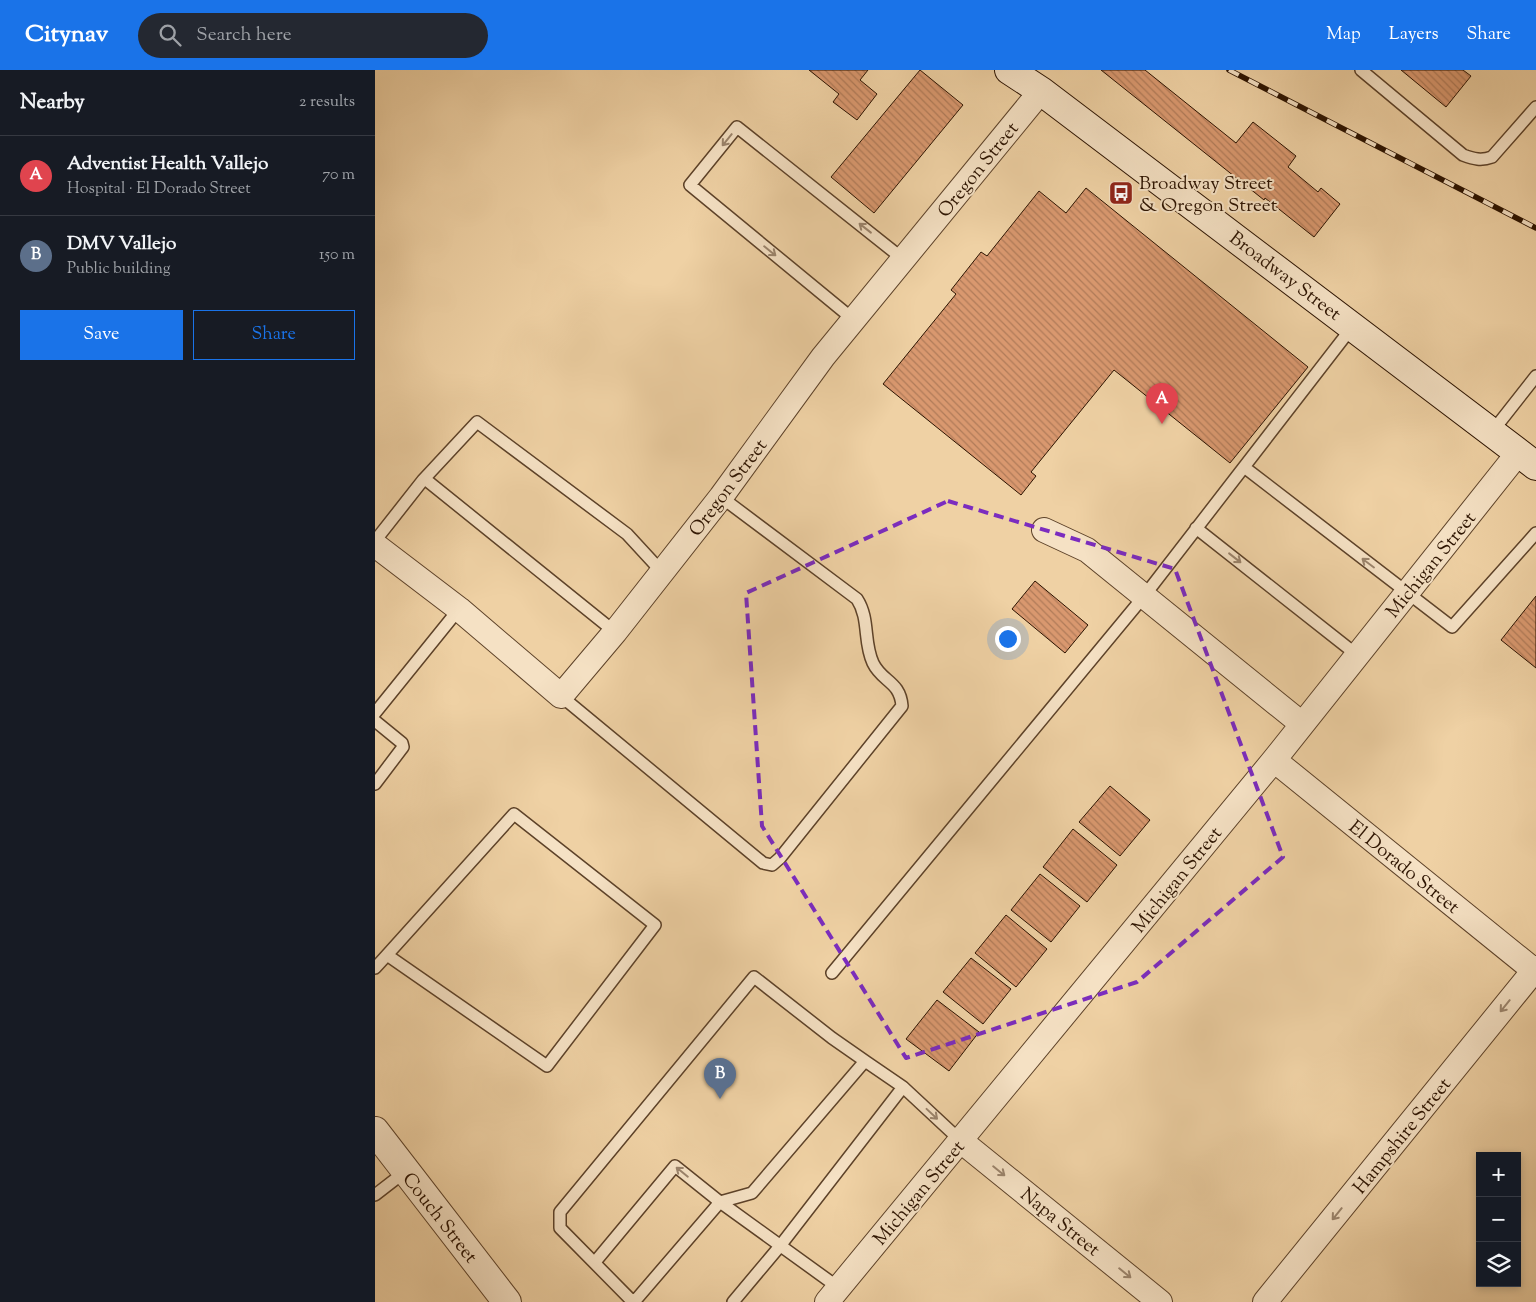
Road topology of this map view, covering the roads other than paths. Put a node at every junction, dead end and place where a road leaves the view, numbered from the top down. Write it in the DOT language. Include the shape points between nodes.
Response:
graph roads {
  1 [pos="1009,70"];
  2 [pos="1361,70"];
  3 [pos="1041,90"];
  4 [pos="1536,107"];
  5 [pos="903,259"];
  6 [pos="854,320"];
  7 [pos="1353,326"];
  8 [pos="1536,376"];
  9 [pos="1493,432"];
  10 [pos="1527,459"];
  11 [pos="1244,467"];
  12 [pos="425,479"];
  13 [pos="721,496"];
  14 [pos="1197,528"];
  15 [pos="1044,530"];
  16 [pos="1536,533"];
  17 [pos="375,543"];
  18 [pos="662,572"];
  19 [pos="1406,592"];
  20 [pos="1145,595"];
  21 [pos="459,609"];
  22 [pos="615,632"];
  23 [pos="1357,655"];
  24 [pos="561,696"];
  25 [pos="375,712"];
  26 [pos="375,721"];
  27 [pos="1302,724"];
  28 [pos="1274,760"];
  29 [pos="375,784"];
  30 [pos="387,955"];
  31 [pos="375,968"];
  32 [pos="1535,970"];
  33 [pos="832,973"];
  34 [pos="865,1060"];
  35 [pos="903,1087"];
  36 [pos="375,1131"];
  37 [pos="961,1141"];
  38 [pos="406,1171"];
  39 [pos="375,1195"];
  40 [pos="720,1202"];
  41 [pos="780,1246"];
  42 [pos="595,1262"];
  43 [pos="833,1295"];
  44 [pos="506,1302"];
  45 [pos="634,1302"];
  46 [pos="733,1302"];
  47 [pos="1160,1302"];
  48 [pos="1265,1302"];
  1 -- 3 [label="main road, Broadway Street"];
  2 -- 4 [label="lane" via="1463,155 1472,158 1492,157"];
  3 -- 5 [label="street, Oregon Street"];
  3 -- 7 [label="main road, Broadway Street"];
  5 -- 6 [label="street, Oregon Street"];
  5 -- 6 [label="lane, one-way" via="737,127 695,178 690,185"];
  6 -- 13 [label="street, Oregon Street"];
  7 -- 9 [label="main road, Broadway Street"];
  7 -- 11 [label="lane"];
  8 -- 9 [label="lane"];
  9 -- 10 [label="main road, Broadway Street"];
  10 -- 19 [label="street, Michigan Street"];
  11 -- 14 [label="lane"];
  19 -- 11 [label="lane, one-way"];
  12 -- 17 [label="lane"];
  12 -- 18 [label="lane" via="477,422 627,534"];
  12 -- 22 [label="lane"];
  13 -- 18 [label="street, Oregon Street"];
  13 -- 24 [label="lane" via="857,600 863,609 869,654 874,665 897,687 902,706 772,865 763,863"];
  14 -- 20 [label="lane"];
  14 -- 23 [label="lane, one-way"];
  15 -- 20 [label="street" via="1087,550"];
  16 -- 19 [label="lane" via="1452,627"];
  17 -- 21 [label="street"];
  18 -- 22 [label="street, Oregon Street"];
  19 -- 23 [label="street, Michigan Street"];
  20 -- 27 [label="street"];
  20 -- 33 [label="lane"];
  21 -- 24 [label="street"];
  21 -- 25 [label="lane"];
  22 -- 24 [label="street, Oregon Street"];
  23 -- 27 [label="street, Michigan Street"];
  26 -- 29 [label="lane" via="403,747"];
  27 -- 28 [label="street, Michigan Street"];
  28 -- 32 [label="street, El Dorado Street"];
  28 -- 37 [label="street, Michigan Street"];
  30 -- 30 [label="lane" via="514,814 655,925 547,1066"];
  30 -- 31 [label="lane"];
  32 -- 48 [label="street, Hampshire Street, one-way"];
  34 -- 35 [label="lane"];
  34 -- 40 [label="lane" via="752,1193"];
  34 -- 42 [label="lane" via="831,1038 754,977 560,1212 560,1228"];
  35 -- 37 [label="lane, one-way"];
  35 -- 41 [label="lane"];
  36 -- 38 [label="main road, Couch Street"];
  37 -- 43 [label="street, Michigan Street"];
  37 -- 47 [label="street, Napa Street, one-way"];
  38 -- 39 [label="lane"];
  38 -- 44 [label="main road, Couch Street"];
  40 -- 41 [label="lane"];
  40 -- 42 [label="lane, one-way" via="675,1166"];
  40 -- 45 [label="lane"];
  41 -- 43 [label="lane"];
  41 -- 46 [label="lane"];
  42 -- 45 [label="lane"];
}
